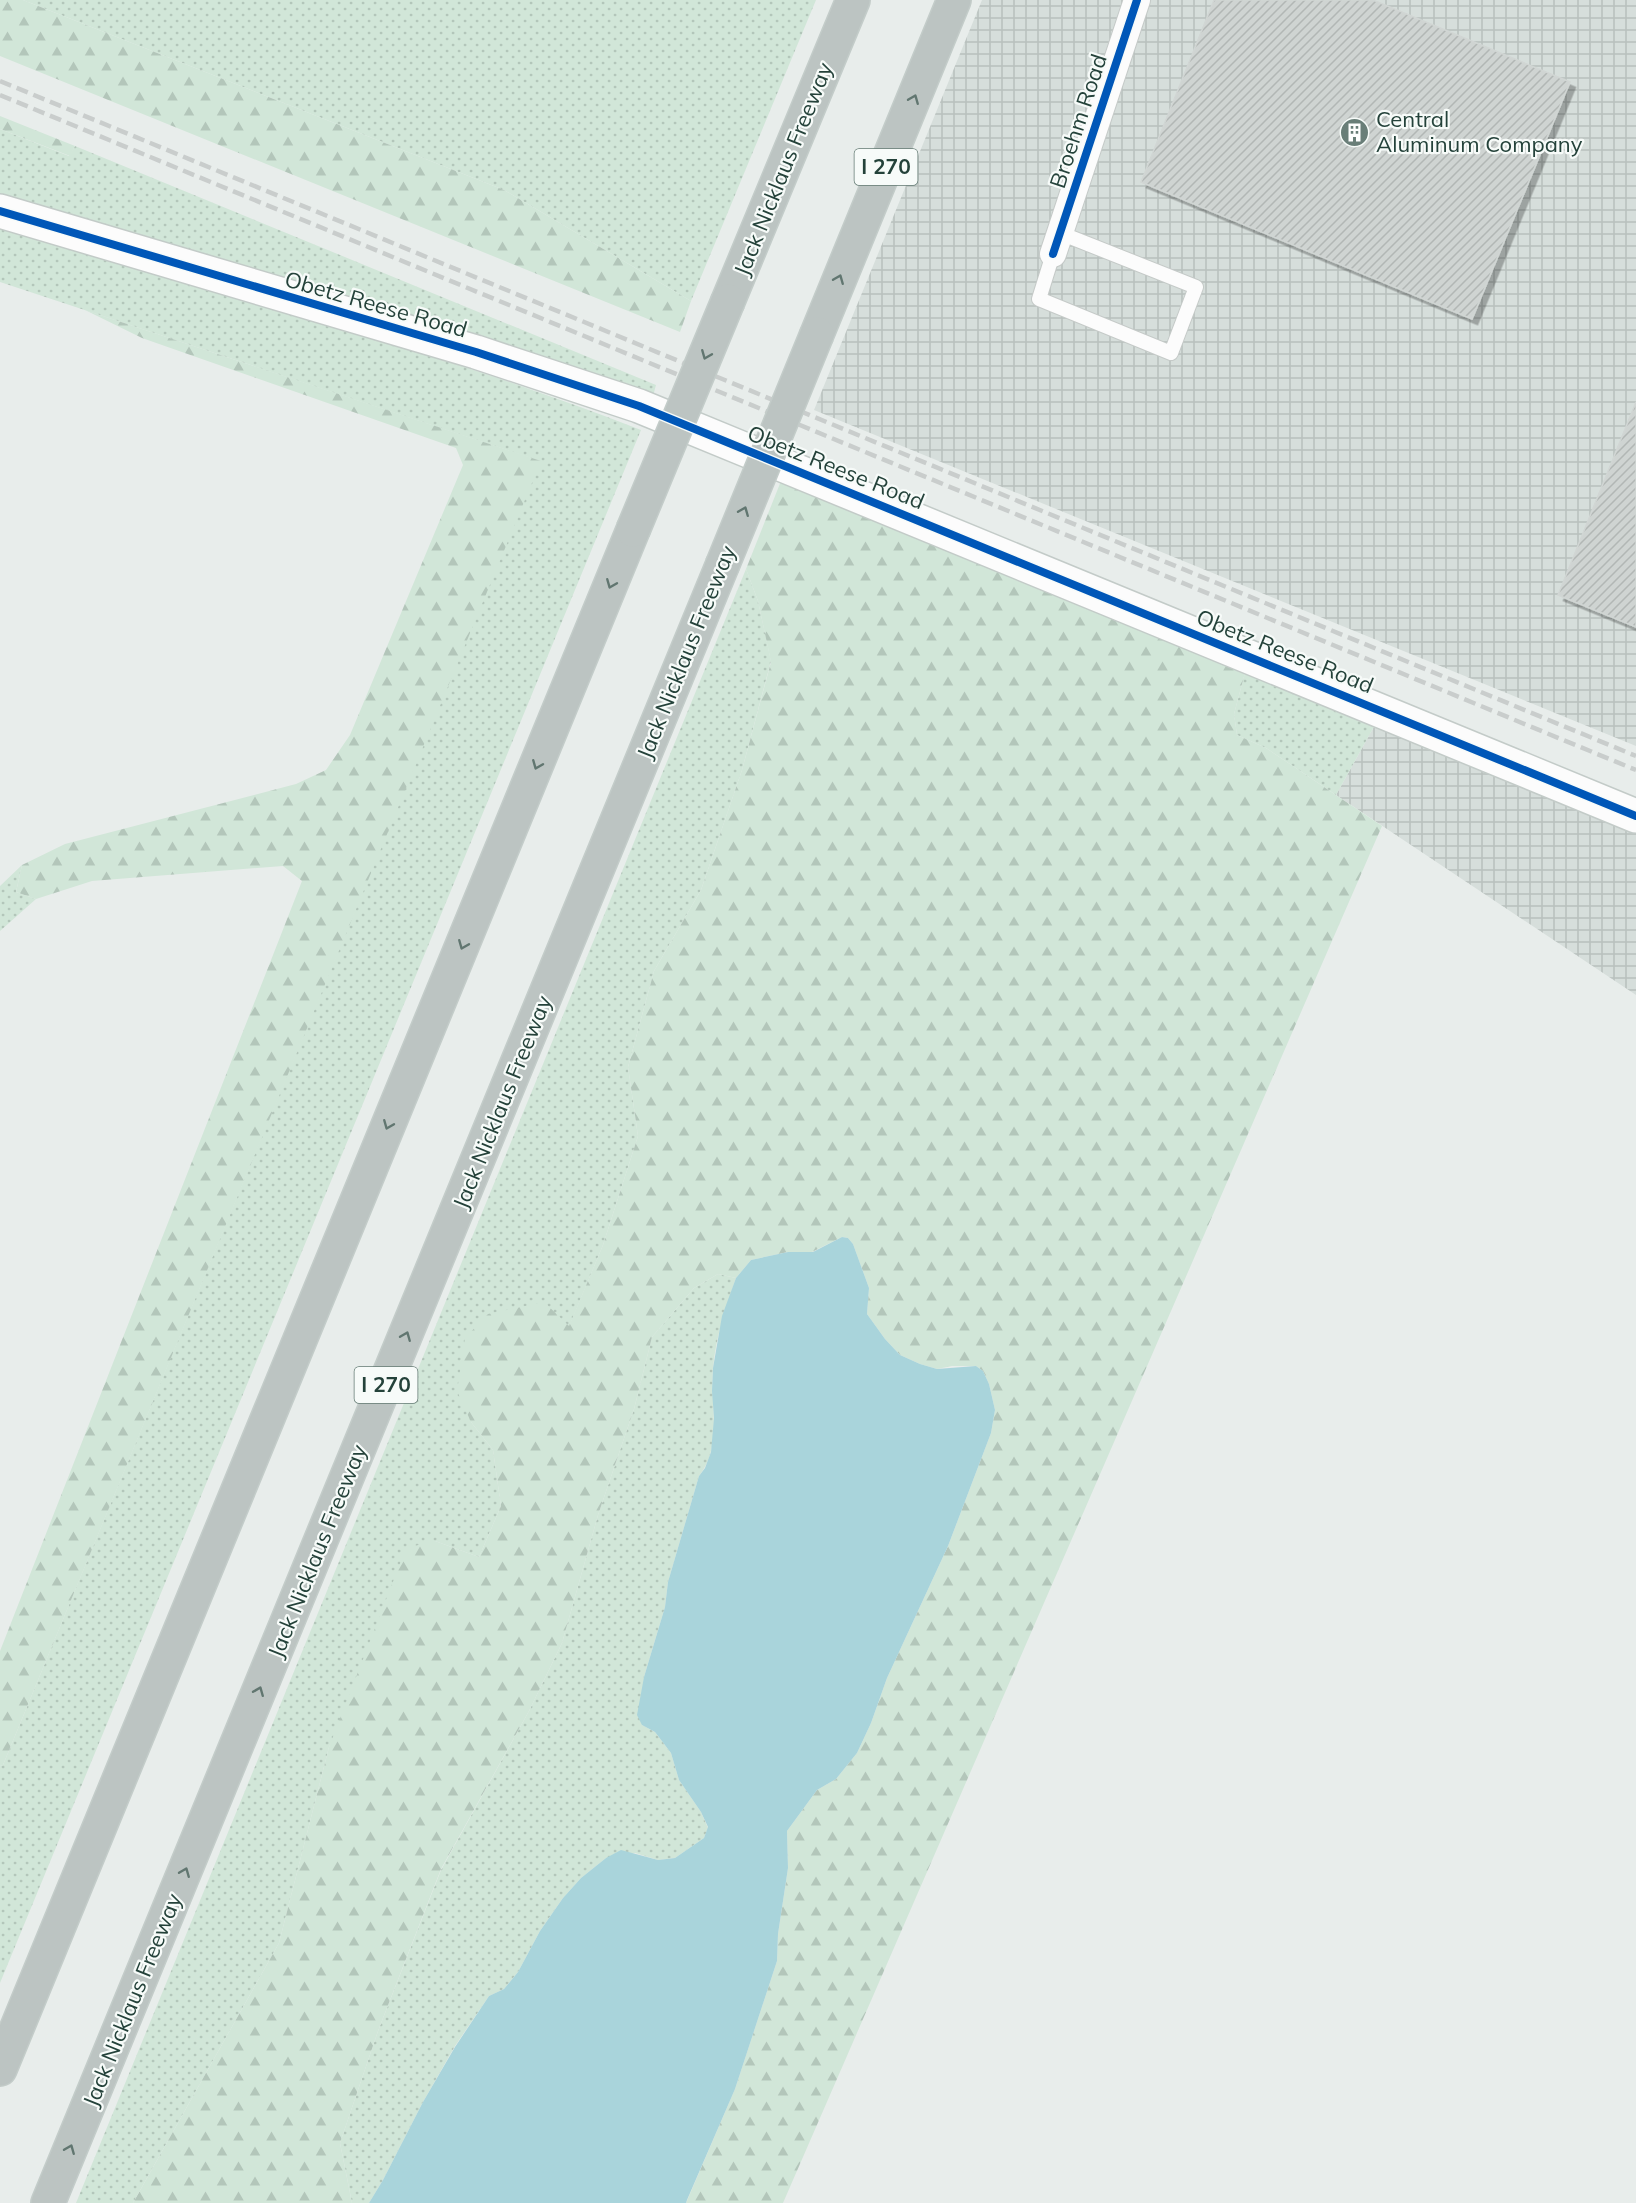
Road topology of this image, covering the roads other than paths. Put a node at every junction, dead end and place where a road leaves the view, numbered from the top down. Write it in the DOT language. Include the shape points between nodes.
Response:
graph roads {
  1 [pos="853,0"];
  2 [pos="954,0"];
  3 [pos="1137,0"];
  4 [pos="0,211"];
  5 [pos="1056,243"];
  6 [pos="1636,816"];
  7 [pos="0,2069"];
  8 [pos="48,2203"];
  1 -- 7 [label="highway, Jack Nicklaus Freeway, one-way, bridge"];
  8 -- 2 [label="highway, Jack Nicklaus Freeway / I 270, one-way, bridge"];
  3 -- 5 [label="street, Broehm Road"];
  4 -- 6 [label="street, Obetz Reese Road" via="476,352 639,406"];
  5 -- 5 [label="lane" via="1038,300 1171,353 1196,287"];
}
